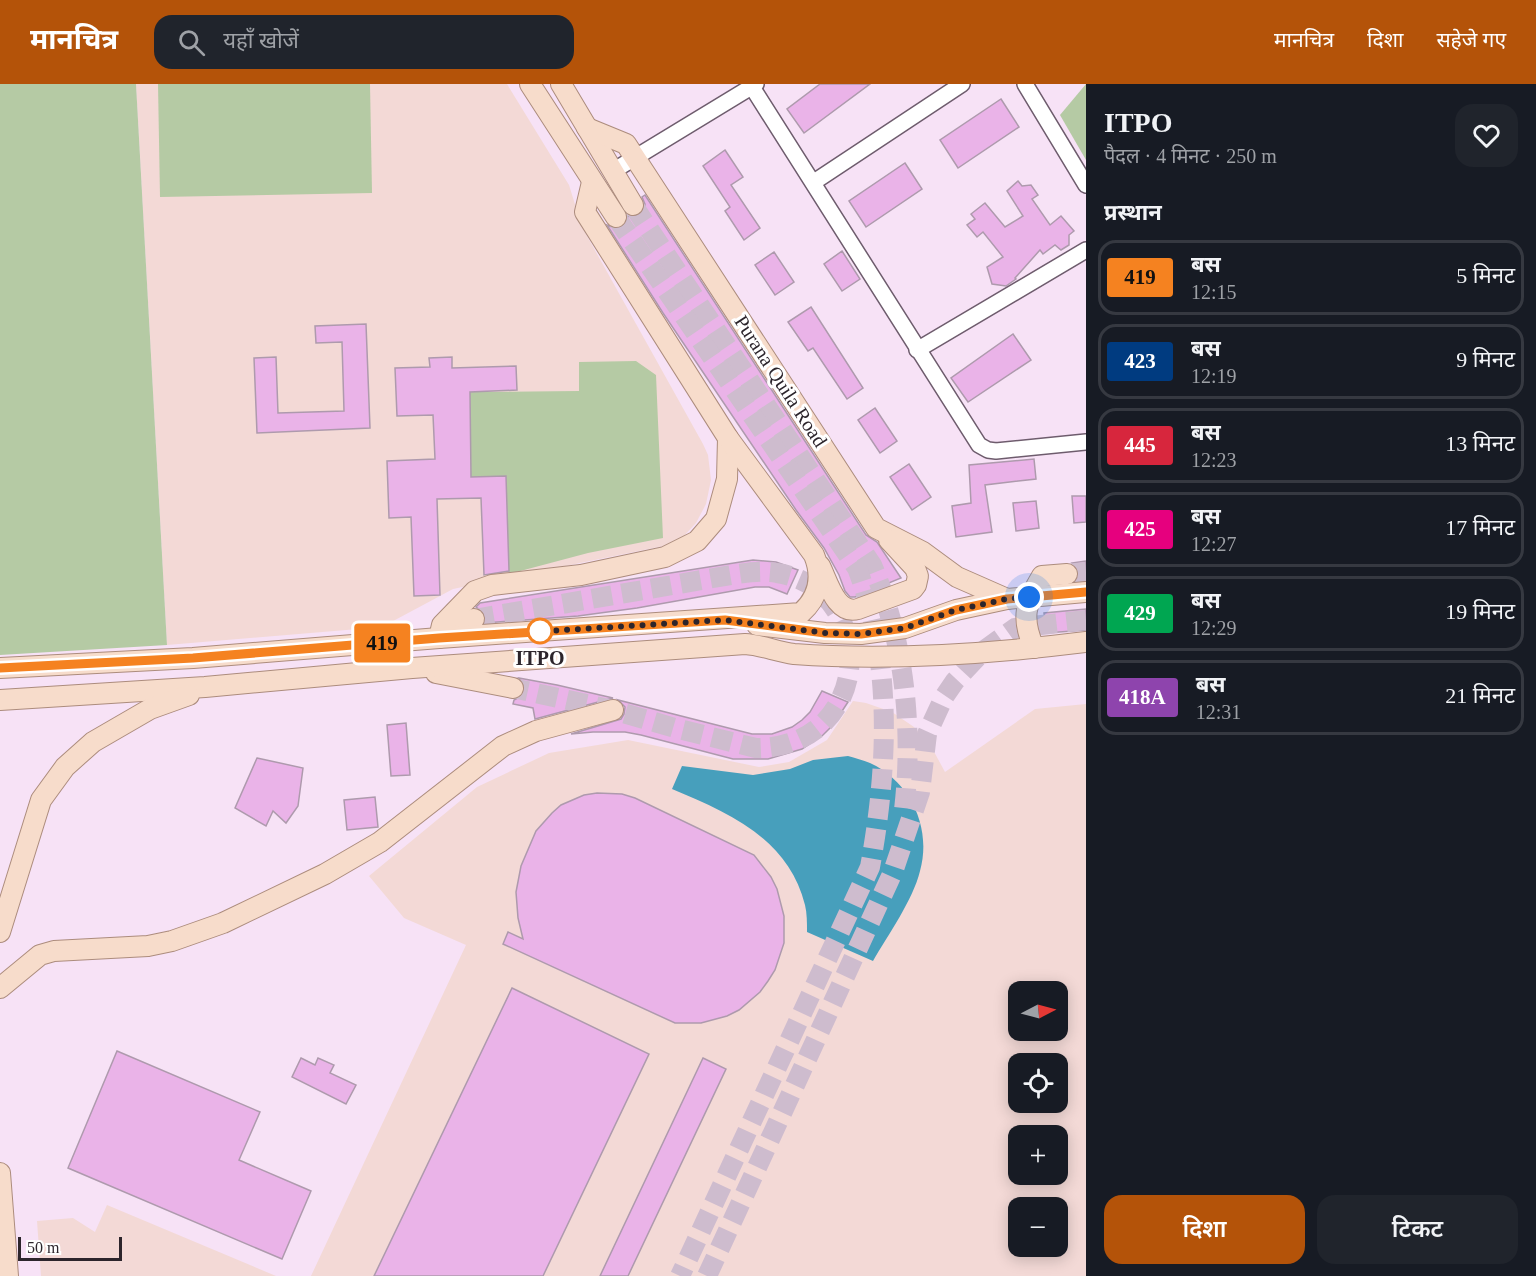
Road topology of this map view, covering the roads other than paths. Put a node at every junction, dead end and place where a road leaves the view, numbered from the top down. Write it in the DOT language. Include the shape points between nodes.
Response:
graph roads {
  1 [pos="530,84"];
  2 [pos="561,84"];
  3 [pos="962,84"];
  4 [pos="1025,84"];
  5 [pos="754,86"];
  6 [pos="587,128"];
  7 [pos="635,158"];
  8 [pos="614,171"];
  9 [pos="592,182"];
  10 [pos="814,182"];
  11 [pos="1086,185"];
  12 [pos="633,205"];
  13 [pos="616,217"];
  14 [pos="1086,250"];
  15 [pos="917,350"];
  16 [pos="728,438"];
  17 [pos="1086,442"];
  18 [pos="876,528"];
  19 [pos="814,555"];
  20 [pos="1067,574"];
  21 [pos="1086,592"];
  22 [pos="1029,597"];
  23 [pos="1007,599"];
  24 [pos="474,619"];
  25 [pos="725,620"];
  26 [pos="439,638"];
  27 [pos="1086,642"];
  28 [pos="1034,648"];
  29 [pos="0,668"];
  30 [pos="412,668"];
  31 [pos="205,687"];
  32 [pos="513,688"];
  33 [pos="0,700"];
  34 [pos="613,710"];
  35 [pos="0,932"];
  36 [pos="0,988"];
  37 [pos="0,1173"];
  38 [pos="1,1216"];
  39 [pos="8,1276"];
  1 -- 9 [label="main road"];
  2 -- 6 [label="main road"];
  3 -- 10 [label="street"];
  4 -- 11 [label="street"];
  5 -- 7 [label="street"];
  5 -- 10 [label="street"];
  6 -- 7 [label="main road, Purana Quila Road" via="626,144"];
  6 -- 8 [label="main road"];
  7 -- 8 [label="street"];
  7 -- 18 [label="main road, Purana Quila Road"];
  8 -- 12 [label="main road"];
  9 -- 13 [label="main road"];
  9 -- 16 [label="main road" via="585,212"];
  10 -- 15 [label="street"];
  14 -- 15 [label="street"];
  15 -- 17 [label="street" via="983,448 996,451"];
  16 -- 19 [label="main road"];
  16 -- 26 [label="main road" via="727,479 716,519 697,541 665,557 475,591 442,626"];
  18 -- 19 [label="main road" via="915,568 918,581 913,589 854,611 846,609 837,601"];
  18 -- 23 [label="main road, Purana Quila Road" via="923,552 957,577"];
  19 -- 25 [label="main road" via="819,573 817,591 801,613"];
  20 -- 22 [label="main road" via="1042,576"];
  21 -- 22 [label="main road"];
  22 -- 23 [label="main road"];
  22 -- 28 [label="main road" via="1025,623"];
  23 -- 25 [label="main road" via="956,610 905,628 861,634"];
  24 -- 26 [label="main road"];
  25 -- 26 [label="main road"];
  26 -- 29 [label="main road" via="193,658"];
  27 -- 28 [label="main road"];
  28 -- 30 [label="main road" via="833,656 790,654 745,644"];
  30 -- 31 [label="main road"];
  30 -- 32 [label="main road"];
  31 -- 33 [label="main road"];
  31 -- 35 [label="main road" via="150,709 93,742 65,767 41,800"];
  34 -- 36 [label="main road" via="536,731 503,746 380,842 325,874 224,923 148,946 40,955"];
  37 -- 38 [label="main road"];
  38 -- 39 [label="main road"];
}
